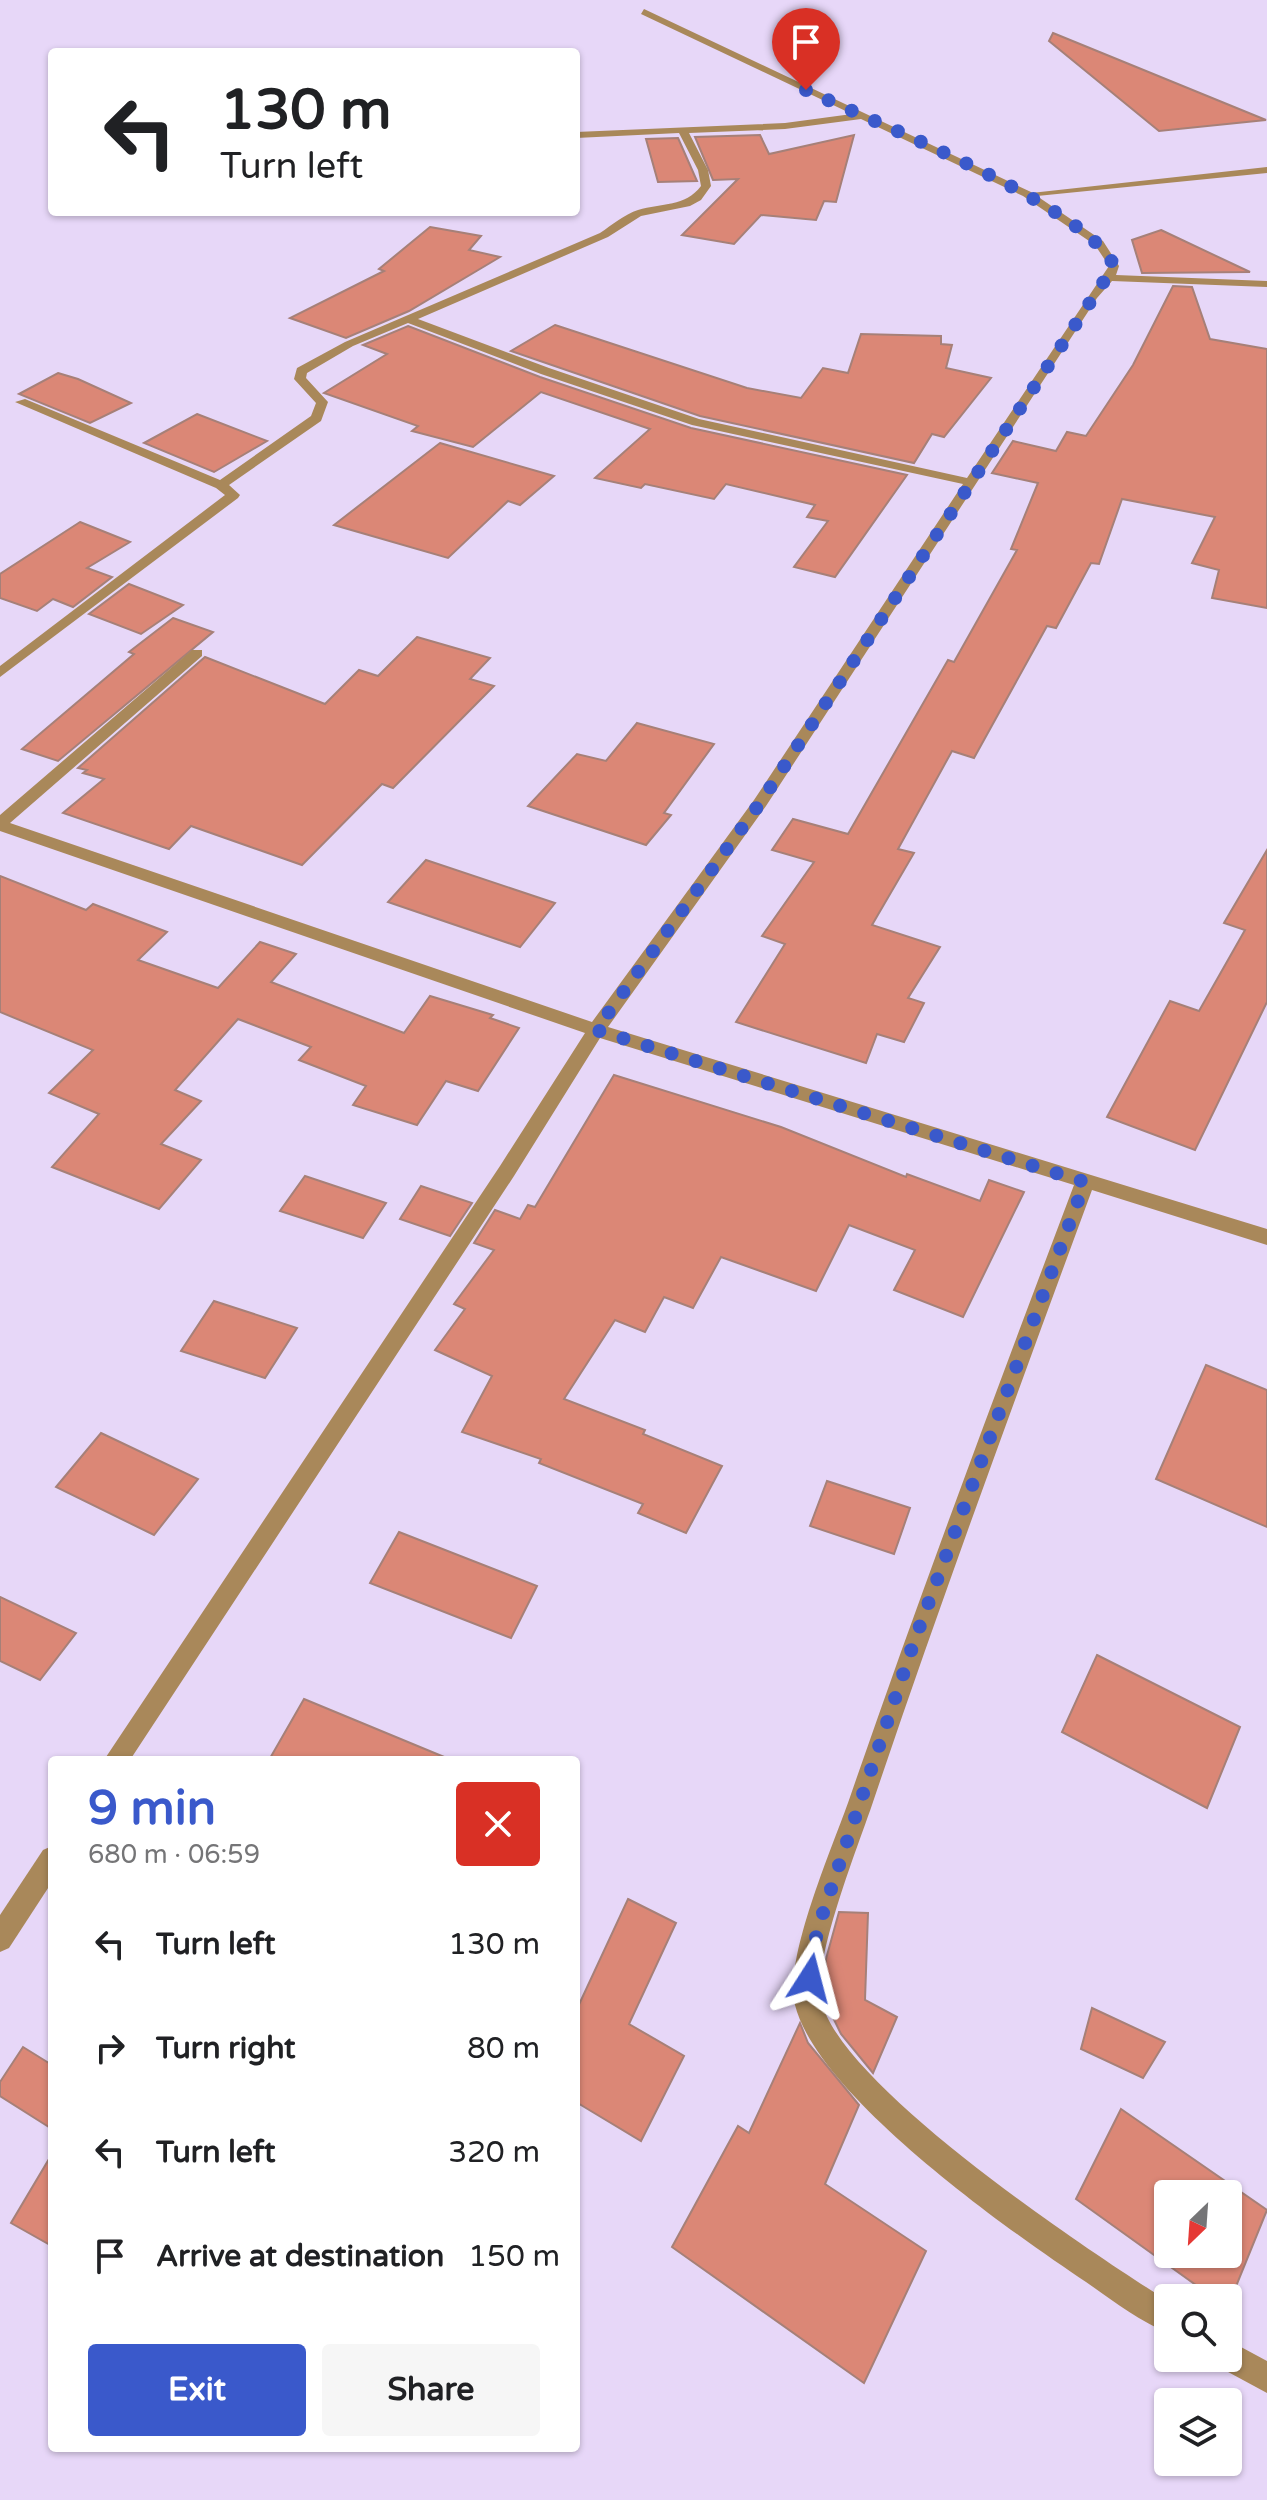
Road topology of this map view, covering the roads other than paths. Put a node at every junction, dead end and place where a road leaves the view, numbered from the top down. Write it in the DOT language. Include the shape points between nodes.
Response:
graph roads {
  1 [pos="644,12"];
  2 [pos="860,116"];
  3 [pos="683,131"];
  4 [pos="580,135"];
  5 [pos="1267,170"];
  6 [pos="1027,194"];
  7 [pos="1109,278"];
  8 [pos="1267,284"];
  9 [pos="409,319"];
  10 [pos="21,402"];
  11 [pos="970,482"];
  12 [pos="221,485"];
  13 [pos="197,653"];
  14 [pos="0,673"];
  15 [pos="0,824"];
  16 [pos="596,1030"];
  17 [pos="1085,1182"];
  18 [pos="1267,1237"];
  19 [pos="119,1756"];
  20 [pos="48,1865"];
  21 [pos="0,1939"];
  22 [pos="1154,2309"];
  23 [pos="1242,2363"];
  24 [pos="1267,2378"];
  1 -- 2 [label="street"];
  2 -- 3 [label="street"];
  2 -- 6 [label="street"];
  3 -- 4 [label="street"];
  3 -- 9 [label="street" via="703,170 706,186 697,198 638,213 592,240"];
  5 -- 6 [label="street"];
  6 -- 7 [label="street" via="1099,243 1114,266"];
  7 -- 8 [label="street"];
  7 -- 11 [label="street"];
  9 -- 11 [label="street" via="696,422"];
  9 -- 12 [label="street" via="329,353 301,371 300,379 322,402 317,418"];
  10 -- 12 [label="street"];
  11 -- 16 [label="street" via="760,803"];
  12 -- 14 [label="street" via="233,495 229,501"];
  13 -- 15 [label="street"];
  15 -- 16 [label="street"];
  16 -- 17 [label="street"];
  16 -- 19 [label="street"];
  17 -- 18 [label="street"];
  17 -- 22 [label="street" via="909,1657 817,1931 806,2002 824,2039 871,2094 969,2179"];
  20 -- 21 [label="street"];
  23 -- 24 [label="street"];
}
